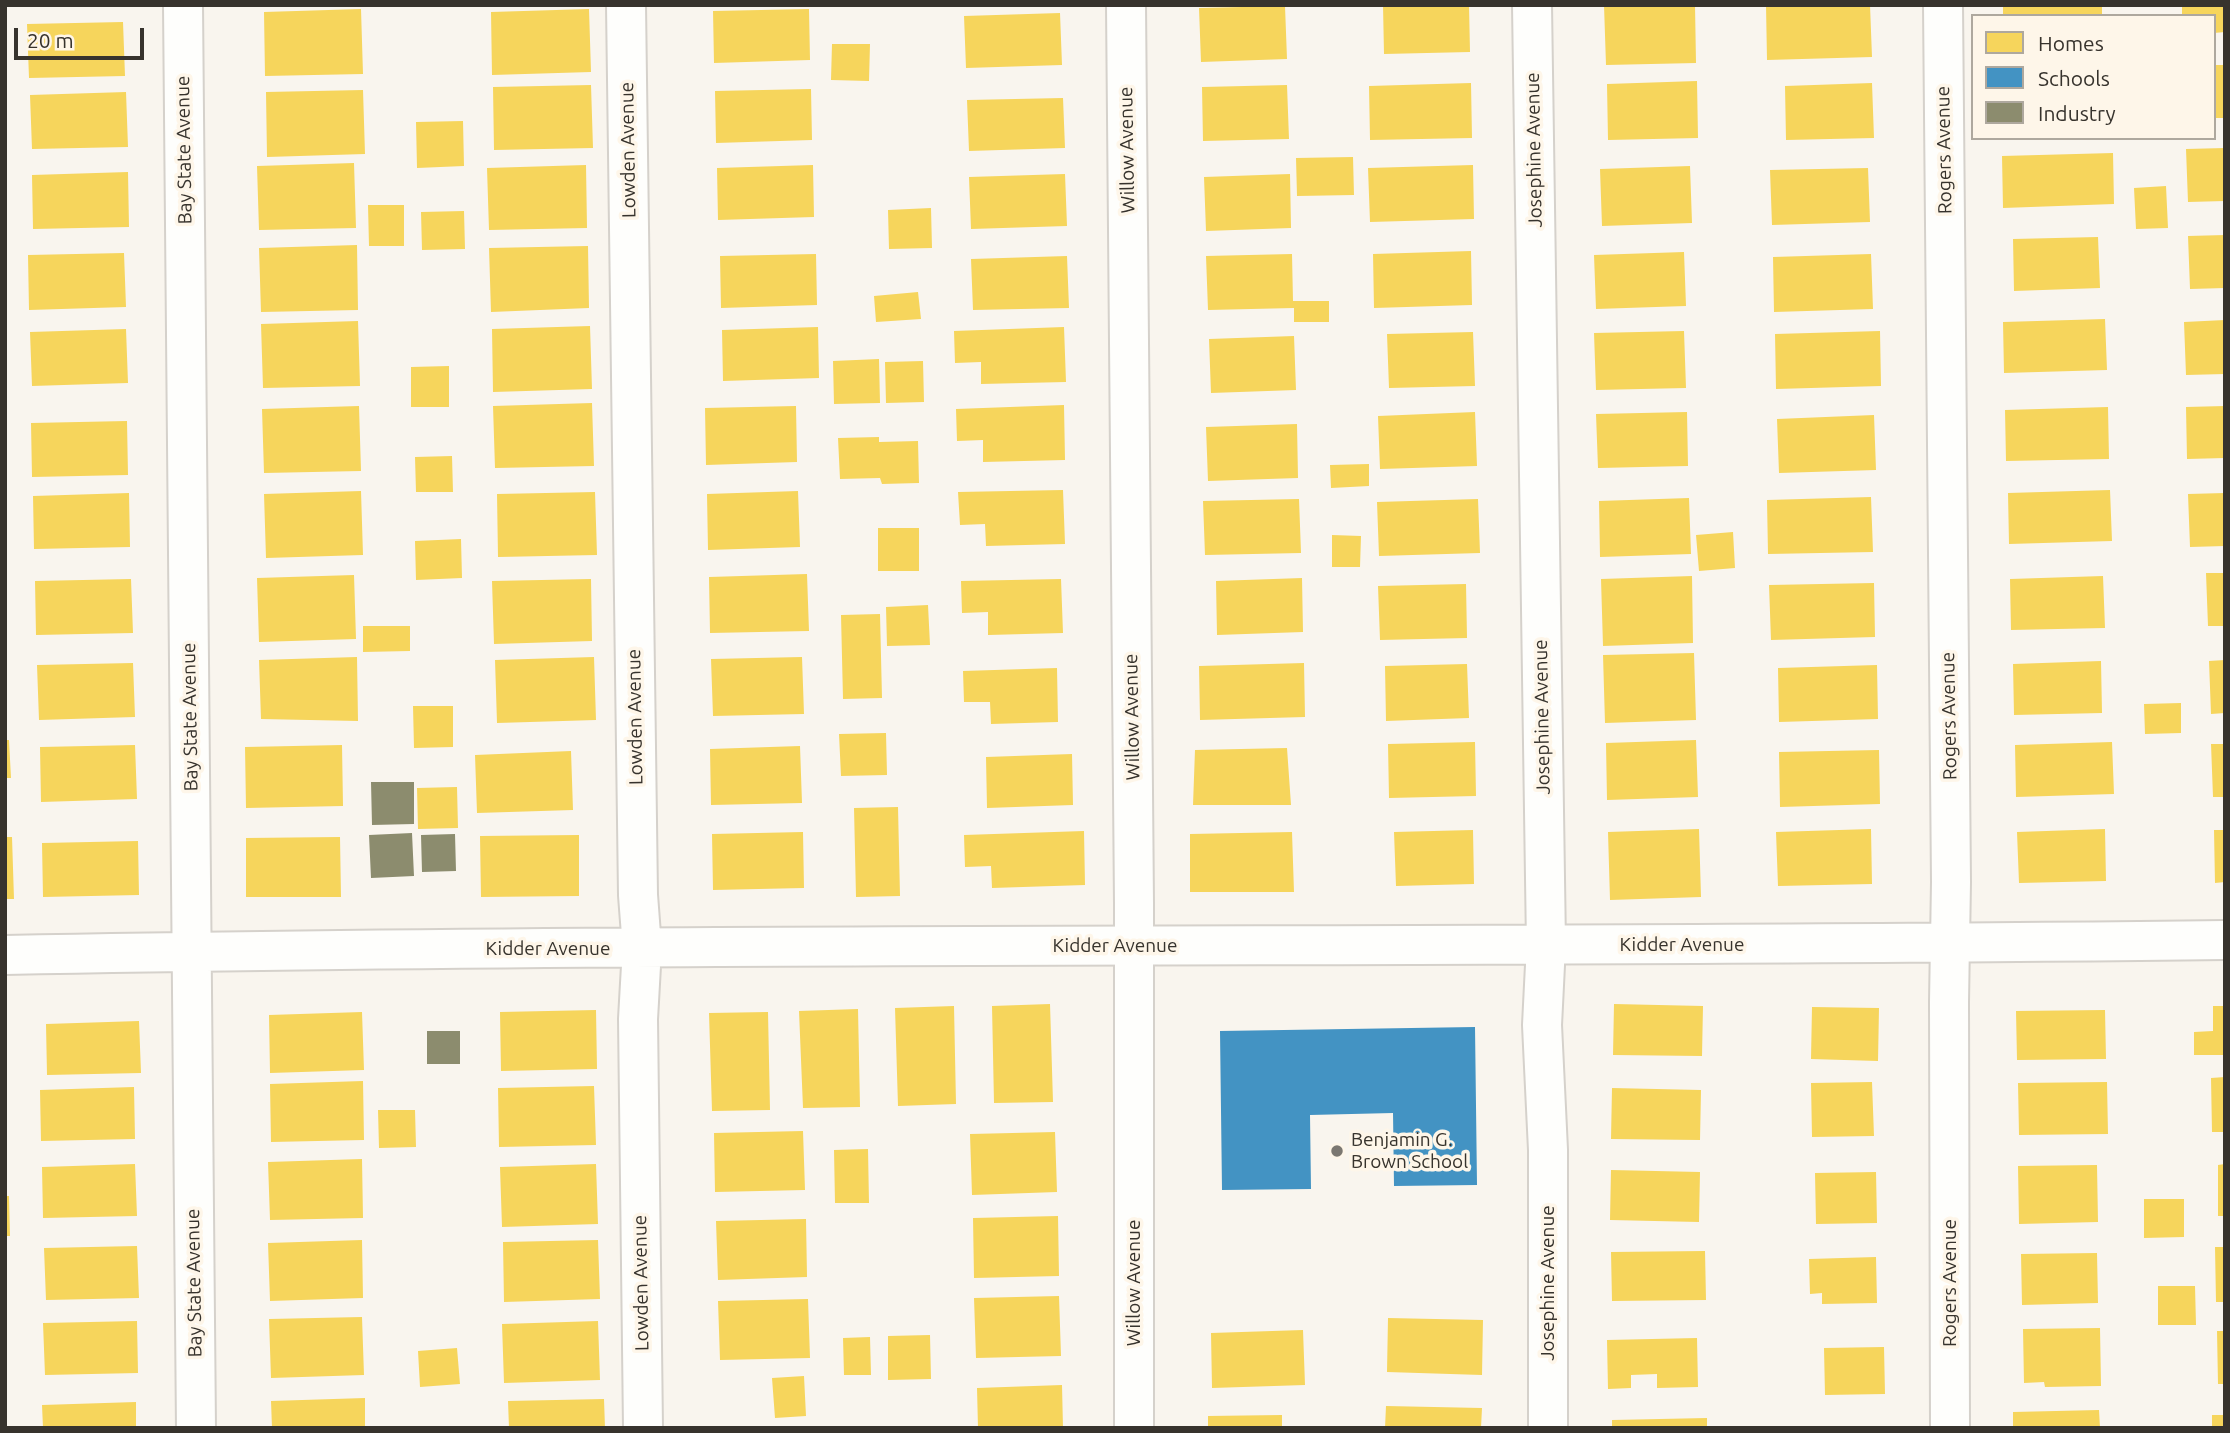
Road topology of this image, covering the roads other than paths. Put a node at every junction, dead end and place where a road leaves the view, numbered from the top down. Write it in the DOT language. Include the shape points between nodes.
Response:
graph roads {
  1 [pos="183,5"];
  2 [pos="626,5"];
  3 [pos="1126,5"];
  4 [pos="1532,5"];
  5 [pos="1943,5"];
  6 [pos="2225,940"];
  7 [pos="1950,944"];
  8 [pos="1546,945"];
  9 [pos="1132,946"];
  10 [pos="642,948"];
  11 [pos="191,950"];
  12 [pos="5,955"];
  13 [pos="196,1428"];
  14 [pos="643,1428"];
  15 [pos="1134,1428"];
  16 [pos="1548,1428"];
  17 [pos="1950,1428"];
  1 -- 11 [label="street, Bay State Avenue"];
  2 -- 10 [label="street, Lowden Avenue"];
  3 -- 9 [label="street, Willow Avenue"];
  4 -- 8 [label="street, Josephine Avenue"];
  5 -- 7 [label="street, Rogers Avenue"];
  6 -- 7 [label="street, Kidder Avenue"];
  7 -- 8 [label="street, Kidder Avenue"];
  7 -- 17 [label="street, Rogers Avenue"];
  8 -- 9 [label="street, Kidder Avenue"];
  8 -- 16 [label="street, Josephine Avenue" via="1542,1025 1548,1150"];
  9 -- 10 [label="street, Kidder Avenue"];
  9 -- 15 [label="street, Willow Avenue"];
  10 -- 11 [label="street, Kidder Avenue"];
  10 -- 14 [label="street, Lowden Avenue" via="638,1019"];
  11 -- 12 [label="street, Kidder Avenue"];
  11 -- 13 [label="street, Bay State Avenue"];
}
